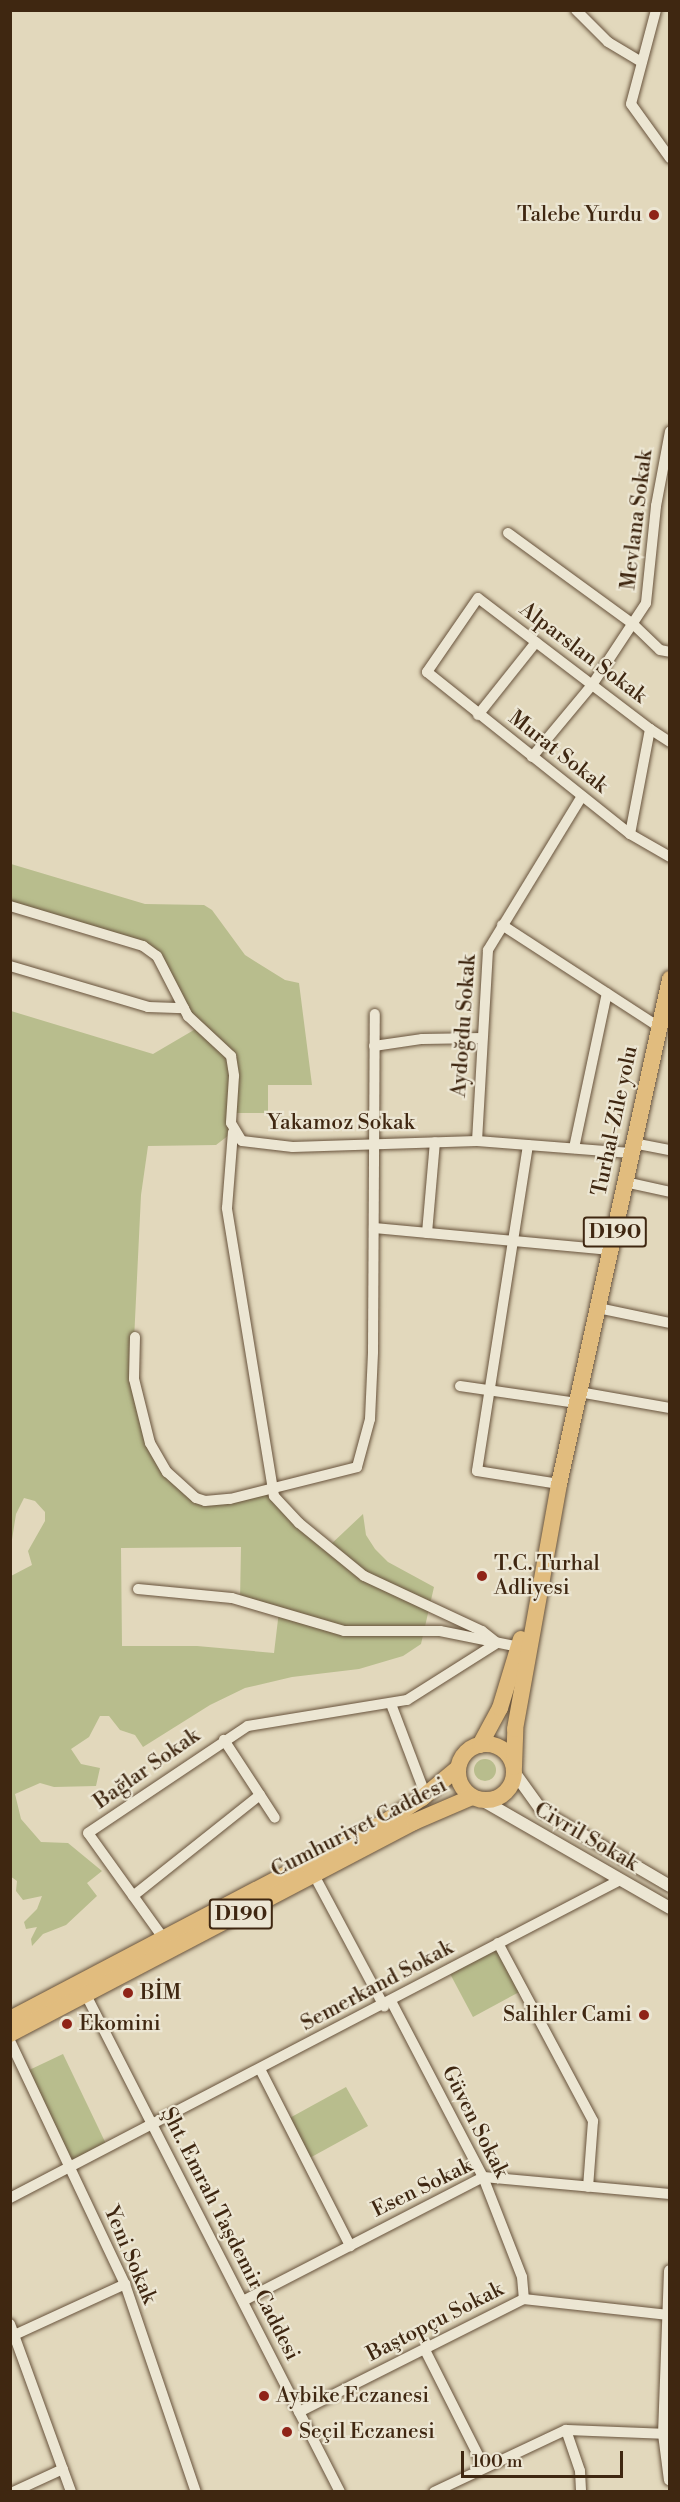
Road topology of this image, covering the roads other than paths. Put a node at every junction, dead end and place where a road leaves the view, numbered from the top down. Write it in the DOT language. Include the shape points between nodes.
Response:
graph roads {
  1 [pos="576,10"];
  2 [pos="656,10"];
  3 [pos="641,62"];
  4 [pos="669,158"];
  5 [pos="669,431"];
  6 [pos="508,533"];
  7 [pos="633,624"];
  8 [pos="536,642"];
  9 [pos="669,652"];
  10 [pos="427,672"];
  11 [pos="592,685"];
  12 [pos="478,715"];
  13 [pos="650,729"];
  14 [pos="669,742"];
  15 [pos="532,757"];
  16 [pos="582,796"];
  17 [pos="630,834"];
  18 [pos="669,857"];
  19 [pos="10,906"];
  20 [pos="502,925"];
  21 [pos="10,966"];
  22 [pos="669,979"];
  23 [pos="607,993"];
  24 [pos="183,1008"];
  25 [pos="375,1014"];
  26 [pos="659,1027"];
  27 [pos="482,1038"];
  28 [pos="375,1046"];
  29 [pos="233,1132"];
  30 [pos="477,1141"];
  31 [pos="435,1142"];
  32 [pos="374,1144"];
  33 [pos="528,1145"];
  34 [pos="574,1148"];
  35 [pos="632,1148"];
  36 [pos="669,1150"];
  37 [pos="625,1182"];
  38 [pos="669,1192"];
  39 [pos="374,1228"];
  40 [pos="427,1233"];
  41 [pos="511,1240"];
  42 [pos="611,1250"];
  43 [pos="598,1308"];
  44 [pos="669,1323"];
  45 [pos="135,1337"];
  46 [pos="460,1386"];
  47 [pos="490,1390"];
  48 [pos="578,1397"];
  49 [pos="669,1408"];
  50 [pos="559,1484"];
  51 [pos="270,1487"];
  52 [pos="138,1589"];
  53 [pos="497,1642"];
  54 [pos="519,1647"];
  55 [pos="391,1704"];
  56 [pos="224,1740"];
  57 [pos="480,1745"];
  58 [pos="458,1768"];
  59 [pos="514,1769"];
  60 [pos="260,1795"];
  61 [pos="426,1796"];
  62 [pos="477,1799"];
  63 [pos="275,1818"];
  64 [pos="314,1875"];
  65 [pos="620,1880"];
  66 [pos="669,1886"];
  67 [pos="133,1896"];
  68 [pos="669,1908"];
  69 [pos="164,1939"];
  70 [pos="498,1943"];
  71 [pos="86,1995"];
  72 [pos="387,2003"];
  73 [pos="10,2019"];
  74 [pos="10,2034"];
  75 [pos="10,2041"];
  76 [pos="260,2069"];
  77 [pos="152,2125"];
  78 [pos="70,2168"];
  79 [pos="483,2177"];
  80 [pos="588,2187"];
  81 [pos="669,2194"];
  82 [pos="10,2198"];
  83 [pos="350,2246"];
  84 [pos="669,2271"];
  85 [pos="125,2284"];
  86 [pos="524,2299"];
  87 [pos="243,2301"];
  88 [pos="668,2315"];
  89 [pos="10,2324"];
  90 [pos="13,2336"];
  91 [pos="425,2350"];
  92 [pos="299,2412"];
  93 [pos="566,2430"];
  94 [pos="667,2434"];
  95 [pos="484,2467"];
  96 [pos="63,2469"];
  97 [pos="669,2480"];
  98 [pos="13,2492"];
  99 [pos="71,2492"];
  100 [pos="196,2492"];
  101 [pos="340,2492"];
  102 [pos="434,2492"];
  103 [pos="581,2492"];
  1 -- 3 [label="street" via="608,42"];
  2 -- 3 [label="street"];
  3 -- 4 [label="street" via="632,109"];
  5 -- 7 [label="street, Mevlana Sokak" via="656,506 649,590 642,612"];
  6 -- 7 [label="street"];
  7 -- 9 [label="street" via="660,650"];
  7 -- 11 [label="street, Mevlana Sokak"];
  8 -- 10 [label="street, Alparslan Sokak" via="478,598"];
  8 -- 11 [label="street, Alparslan Sokak"];
  8 -- 12 [label="street"];
  10 -- 12 [label="street, Murat Sokak"];
  11 -- 13 [label="street, Alparslan Sokak"];
  11 -- 15 [label="street, Mevlana Sokak"];
  12 -- 15 [label="street, Murat Sokak"];
  13 -- 14 [label="street"];
  13 -- 17 [label="street, Alparslan Sokak"];
  15 -- 16 [label="street, Murat Sokak"];
  16 -- 17 [label="street, Murat Sokak"];
  16 -- 20 [label="street, Aydoğdu Sokak"];
  17 -- 18 [label="street, Murat Sokak"];
  19 -- 24 [label="street" via="151,951 162,964"];
  20 -- 23 [label="street"];
  20 -- 27 [label="street, Aydoğdu Sokak" via="488,950"];
  21 -- 24 [label="street" via="148,1007"];
  22 -- 26 [label="main road, Turhal-Zile yolu / D190"];
  23 -- 26 [label="street"];
  23 -- 34 [label="street"];
  24 -- 29 [label="street" via="231,1056"];
  25 -- 28 [label="street"];
  26 -- 35 [label="main road, Turhal-Zile yolu / D190"];
  27 -- 28 [label="street" via="422,1039"];
  27 -- 30 [label="street, Aydoğdu Sokak"];
  28 -- 32 [label="street"];
  29 -- 32 [label="street, Yakamoz Sokak" via="242,1141 293,1147"];
  29 -- 51 [label="street" via="227,1208"];
  30 -- 31 [label="street, Yakamoz Sokak"];
  30 -- 33 [label="street, Yakamoz Sokak"];
  31 -- 32 [label="street, Yakamoz Sokak"];
  31 -- 40 [label="street"];
  32 -- 39 [label="street"];
  33 -- 34 [label="street, Yakamoz Sokak"];
  33 -- 41 [label="street"];
  34 -- 35 [label="street, Yakamoz Sokak"];
  35 -- 36 [label="street, Yakamoz Sokak"];
  35 -- 37 [label="main road, Turhal-Zile yolu / D190"];
  37 -- 38 [label="street"];
  37 -- 42 [label="main road, Turhal-Zile yolu / D190"];
  39 -- 40 [label="street"];
  39 -- 51 [label="street" via="370,1419 359,1463 347,1471"];
  40 -- 41 [label="street"];
  41 -- 42 [label="street"];
  41 -- 47 [label="street"];
  42 -- 43 [label="main road, Turhal-Zile yolu / D190"];
  43 -- 44 [label="street"];
  43 -- 48 [label="main road, Turhal-Zile yolu / D190"];
  45 -- 51 [label="street" via="138,1402 150,1443 167,1472 205,1501 230,1499"];
  46 -- 47 [label="street"];
  47 -- 48 [label="street"];
  47 -- 50 [label="street" via="477,1471"];
  48 -- 49 [label="street"];
  48 -- 50 [label="main road, Turhal-Zile yolu / D190"];
  50 -- 54 [label="main road, Cumhuriyet Caddesi / D190"];
  50 -- 59 [label="main road, D190" via="515,1729"];
  51 -- 53 [label="street" via="294,1519 364,1576 482,1631"];
  52 -- 53 [label="street" via="232,1598 344,1631 440,1631"];
  53 -- 54 [label="street"];
  53 -- 55 [label="street" via="411,1698"];
  54 -- 57 [label="main road, Cumhuriyet Caddesi / D190" via="500,1708"];
  55 -- 56 [label="street, Bağlar Sokak" via="248,1726"];
  55 -- 61 [label="street"];
  56 -- 60 [label="street"];
  56 -- 67 [label="street, Bağlar Sokak" via="88,1833"];
  57 -- 58 [label="main road, Cumhuriyet Caddesi" via="467,1751"];
  57 -- 59 [label="main road" via="504,1750"];
  58 -- 61 [label="main road, Cumhuriyet Caddesi / D190"];
  58 -- 62 [label="main road, Cumhuriyet Caddesi" via="462,1787"];
  59 -- 62 [label="main road, Cumhuriyet Caddesi" via="505,1794"];
  59 -- 66 [label="street, Civril Sokak" via="542,1811"];
  60 -- 63 [label="street"];
  60 -- 67 [label="street"];
  61 -- 69 [label="main road, Cumhuriyet Caddesi / D190" via="385,1822"];
  62 -- 64 [label="main road, Cumhuriyet Caddesi / D190" via="432,1814"];
  62 -- 65 [label="street, Civril Sokak"];
  64 -- 71 [label="main road, Cumhuriyet Caddesi / D190"];
  64 -- 72 [label="street, Güven Sokak"];
  65 -- 68 [label="street, Civril Sokak"];
  65 -- 70 [label="street, Semerkand Sokak"];
  67 -- 69 [label="street, Bağlar Sokak"];
  69 -- 73 [label="main road, Cumhuriyet Caddesi / D190"];
  70 -- 72 [label="street, Semerkand Sokak"];
  70 -- 80 [label="street" via="593,2121"];
  71 -- 74 [label="main road, Cumhuriyet Caddesi / D190"];
  71 -- 77 [label="street, Şht. Emrah Taşdemir Caddesi"];
  72 -- 76 [label="street, Semerkand Sokak"];
  72 -- 79 [label="street, Güven Sokak"];
  75 -- 78 [label="street, Yeni Sokak"];
  76 -- 77 [label="street, Semerkand Sokak"];
  76 -- 83 [label="street"];
  77 -- 78 [label="street, Semerkand Sokak"];
  77 -- 87 [label="street, Şht. Emrah Taşdemir Caddesi"];
  78 -- 82 [label="street, Semerkand Sokak"];
  78 -- 85 [label="street, Yeni Sokak"];
  79 -- 80 [label="street, Esen Sokak"];
  79 -- 83 [label="street, Esen Sokak"];
  79 -- 86 [label="street, Güven Sokak" via="522,2277"];
  80 -- 81 [label="street, Esen Sokak"];
  83 -- 87 [label="street, Esen Sokak"];
  84 -- 88 [label="street"];
  85 -- 90 [label="street"];
  85 -- 100 [label="street, Yeni Sokak"];
  86 -- 88 [label="street, Baştopçu Sokak"];
  86 -- 91 [label="street, Baştopçu Sokak"];
  87 -- 92 [label="street, Şht. Emrah Taşdemir Caddesi"];
  88 -- 94 [label="street"];
  89 -- 90 [label="street"];
  90 -- 96 [label="street"];
  91 -- 92 [label="street, Baştopçu Sokak"];
  91 -- 95 [label="street"];
  92 -- 101 [label="street, Şht. Emrah Taşdemir Caddesi"];
  93 -- 94 [label="street"];
  93 -- 95 [label="street"];
  93 -- 103 [label="street" via="580,2471"];
  94 -- 97 [label="street"];
  95 -- 102 [label="street"];
  96 -- 98 [label="street"];
  96 -- 99 [label="street"];
}
